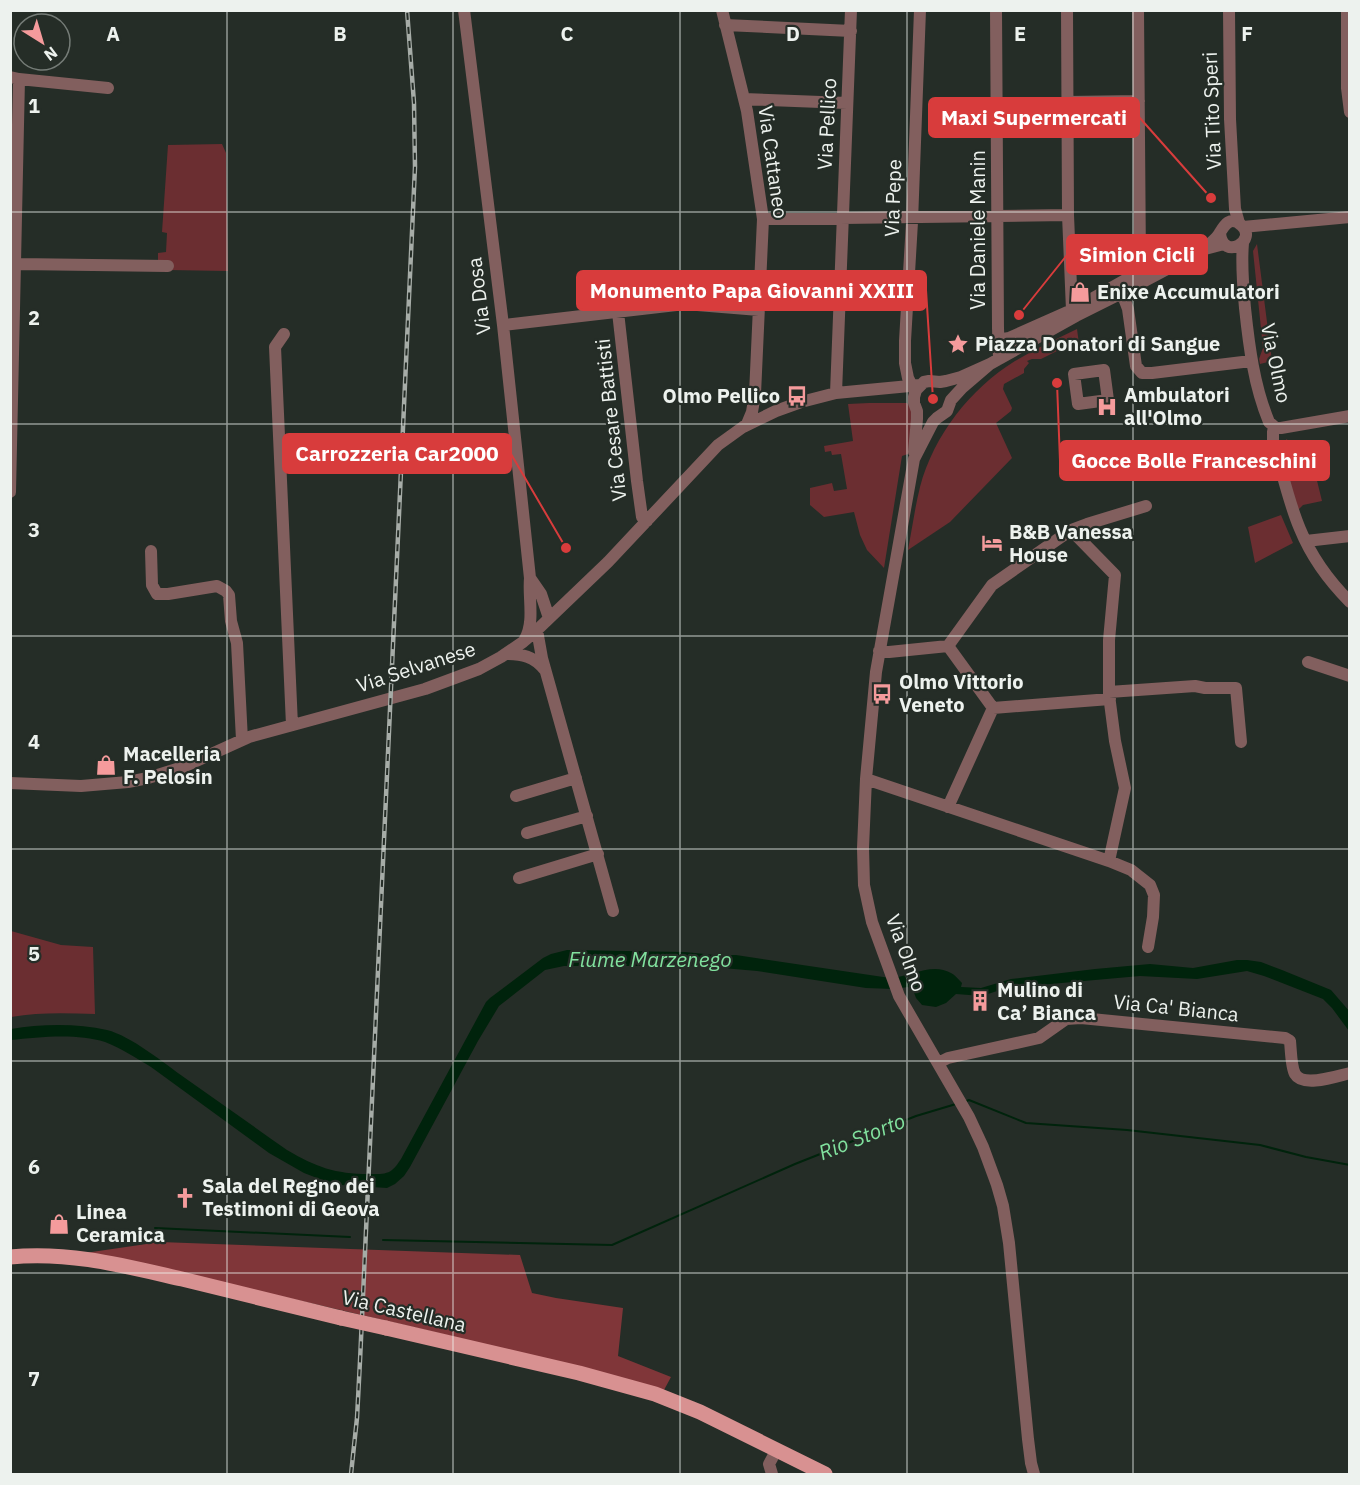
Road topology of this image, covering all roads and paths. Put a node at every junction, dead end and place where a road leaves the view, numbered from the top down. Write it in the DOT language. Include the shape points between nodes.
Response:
graph roads {
  1 [pos="464,10"];
  2 [pos="722,10"];
  3 [pos="851,10"];
  4 [pos="920,10"];
  5 [pos="996,10"];
  6 [pos="1067,10"];
  7 [pos="1138,10"];
  8 [pos="1229,10"];
  9 [pos="1347,10"];
  10 [pos="725,25"];
  11 [pos="850,31"];
  12 [pos="15,78"];
  13 [pos="108,88"];
  14 [pos="744,99"];
  15 [pos="1139,101"];
  16 [pos="1067,102"];
  17 [pos="848,103"];
  18 [pos="1350,112"];
  19 [pos="1235,210"];
  20 [pos="1068,215"];
  21 [pos="997,217"];
  22 [pos="1350,217"];
  23 [pos="842,218"];
  24 [pos="912,218"];
  25 [pos="763,219"];
  26 [pos="1243,232"];
  27 [pos="1224,237"];
  28 [pos="1191,256"];
  29 [pos="12,262"];
  30 [pos="1241,265"];
  31 [pos="168,266"];
  32 [pos="1143,269"];
  33 [pos="1122,293"];
  34 [pos="759,310"];
  35 [pos="618,312"];
  36 [pos="1074,313"];
  37 [pos="502,325"];
  38 [pos="284,334"];
  39 [pos="998,340"];
  40 [pos="994,361"];
  41 [pos="1251,361"];
  42 [pos="940,382"];
  43 [pos="916,386"];
  44 [pos="855,392"];
  45 [pos="836,393"];
  46 [pos="755,394"];
  47 [pos="951,400"];
  48 [pos="915,407"];
  49 [pos="776,411"];
  50 [pos="1350,416"];
  51 [pos="936,417"];
  52 [pos="752,421"];
  53 [pos="1274,427"];
  54 [pos="914,459"];
  55 [pos="10,492"];
  56 [pos="1146,506"];
  57 [pos="647,521"];
  58 [pos="1071,530"];
  59 [pos="1350,536"];
  60 [pos="1306,541"];
  61 [pos="151,551"];
  62 [pos="530,578"];
  63 [pos="541,594"];
  64 [pos="529,601"];
  65 [pos="568,601"];
  66 [pos="1350,602"];
  67 [pos="549,618"];
  68 [pos="537,630"];
  69 [pos="523,642"];
  70 [pos="948,646"];
  71 [pos="879,651"];
  72 [pos="505,654"];
  73 [pos="1308,663"];
  74 [pos="545,671"];
  75 [pos="1350,675"];
  76 [pos="1109,695"];
  77 [pos="993,708"];
  78 [pos="292,725"];
  79 [pos="242,740"];
  80 [pos="1241,742"];
  81 [pos="576,778"];
  82 [pos="866,779"];
  83 [pos="10,783"];
  84 [pos="516,796"];
  85 [pos="948,807"];
  86 [pos="587,816"];
  87 [pos="527,833"];
  88 [pos="598,854"];
  89 [pos="1109,861"];
  90 [pos="519,878"];
  91 [pos="614,910"];
  92 [pos="1148,946"];
  93 [pos="936,1059"];
  94 [pos="1350,1073"];
  95 [pos="10,1257"];
  96 [pos="1028,1439"];
  97 [pos="776,1451"];
  98 [pos="772,1474"];
  99 [pos="825,1474"];
  100 [pos="1026,1474"];
  101 [pos="1034,1474"];
  1 -- 37 [label="street, Via Dosa"];
  2 -- 10 [label="street, Via Cattaneo"];
  3 -- 11 [label="street, Via Pellico"];
  4 -- 24 [label="street, Via Pepe"];
  5 -- 21 [label="street, Via Daniele Manin"];
  6 -- 16 [label="street"];
  7 -- 15 [label="street"];
  8 -- 19 [label="street, Via Tito Speri"];
  9 -- 18 [label="street"];
  10 -- 11 [label="street"];
  10 -- 14 [label="street, Via Cattaneo"];
  11 -- 17 [label="street, Via Pellico"];
  12 -- 13 [label="street"];
  12 -- 29 [label="street"];
  14 -- 17 [label="street"];
  14 -- 25 [label="street, Via Cattaneo"];
  15 -- 16 [label="street"];
  15 -- 32 [label="street"];
  16 -- 20 [label="street"];
  17 -- 23 [label="street, Via Pellico"];
  19 -- 26 [label="street, Via Tito Speri"];
  19 -- 27 [label="street"];
  20 -- 21 [label="street"];
  20 -- 36 [label="street"];
  21 -- 24 [label="street"];
  21 -- 39 [label="street, Via Daniele Manin"];
  22 -- 26 [label="street" via="1260,226"];
  23 -- 24 [label="street"];
  23 -- 25 [label="street"];
  23 -- 45 [label="street, Via Pellico"];
  24 -- 43 [label="street, Via Pepe" via="905,363 908,378"];
  25 -- 34 [label="street, Via Cattaneo"];
  26 -- 27 [label="street" via="1232,222"];
  26 -- 27 [label="street" via="1237,247"];
  26 -- 30 [label="street, Via Olmo"];
  27 -- 28 [label="street, Via Olmo"];
  27 -- 30 [label="street, Via Olmo"];
  28 -- 32 [label="street, Via Olmo" via="1182,248"];
  28 -- 33 [label="street, Via Olmo"];
  29 -- 31 [label="street"];
  29 -- 55 [label="street"];
  30 -- 41 [label="street, Via Olmo"];
  32 -- 36 [label="street, Via Olmo"];
  33 -- 36 [label="street, Via Olmo"];
  33 -- 41 [label="street" via="1139,372"];
  34 -- 35 [label="street, Via Cesare Battisti" via="685,304"];
  34 -- 46 [label="street, Via Cattaneo"];
  35 -- 37 [label="street, Via Cesare Battisti"];
  35 -- 57 [label="street, Via Cesare Battisti" via="637,481 642,517"];
  36 -- 39 [label="street, Via Olmo"];
  36 -- 40 [label="street, Via Olmo"];
  37 -- 62 [label="street, Via Dosa"];
  38 -- 78 [label="street" via="275,347"];
  39 -- 40 [label="street, Via Daniele Manin"];
  40 -- 42 [label="street, Via Olmo" via="959,378"];
  40 -- 47 [label="street, Via Olmo"];
  41 -- 53 [label="street, Via Olmo" via="1268,419"];
  42 -- 43 [label="street, Via Olmo"];
  42 -- 47 [label="street"];
  43 -- 44 [label="street, Via Selvanese"];
  43 -- 48 [label="street, Via Olmo"];
  44 -- 45 [label="street, Via Selvanese"];
  44 -- 48 [label="street, Via Selvanese" via="902,395"];
  45 -- 49 [label="street, Via Selvanese"];
  46 -- 49 [label="street" via="765,406"];
  46 -- 52 [label="street, Via Cattaneo" via="756,414"];
  47 -- 51 [label="street, Via Olmo" via="946,411"];
  48 -- 51 [label="street" via="926,417"];
  48 -- 54 [label="street, Via Olmo"];
  49 -- 52 [label="street, Via Selvanese"];
  50 -- 53 [label="street, Via Olmo"];
  51 -- 54 [label="street, Via Olmo"];
  52 -- 57 [label="street, Via Selvanese" via="718,445"];
  53 -- 60 [label="street" via="1274,441"];
  54 -- 71 [label="street, Via Olmo"];
  56 -- 58 [label="street"];
  57 -- 65 [label="street, Via Selvanese"];
  58 -- 70 [label="street" via="992,585"];
  58 -- 76 [label="street" via="1115,575"];
  59 -- 60 [label="street"];
  60 -- 66 [label="street" via="1327,576"];
  61 -- 79 [label="street" via="152,585 157,594 217,586 229,595 237,643"];
  62 -- 63 [label="street"];
  62 -- 64 [label="street, Via Dosa"];
  63 -- 65 [label="street" via="556,601"];
  63 -- 67 [label="street"];
  64 -- 67 [label="street" via="536,611"];
  64 -- 69 [label="street, Via Dosa" via="530,628"];
  65 -- 67 [label="street, Via Selvanese"];
  67 -- 68 [label="street, Via Selvanese"];
  68 -- 69 [label="street, Via Selvanese"];
  68 -- 74 [label="street"];
  69 -- 72 [label="street, Via Selvanese"];
  70 -- 71 [label="street"];
  70 -- 77 [label="street"];
  71 -- 82 [label="street, Via Olmo"];
  72 -- 74 [label="street" via="526,655"];
  72 -- 78 [label="street, Via Selvanese" via="479,669 424,689"];
  73 -- 75 [label="street"];
  74 -- 81 [label="street"];
  76 -- 77 [label="street"];
  76 -- 80 [label="street" via="1195,686 1236,688"];
  76 -- 89 [label="street" via="1125,788"];
  77 -- 85 [label="street"];
  78 -- 79 [label="street, Via Selvanese"];
  79 -- 83 [label="street, Via Selvanese" via="183,767 128,782 72,786"];
  81 -- 84 [label="street"];
  81 -- 86 [label="street"];
  82 -- 85 [label="street"];
  82 -- 93 [label="street, Via Olmo" via="864,885 872,922 899,996"];
  85 -- 89 [label="street"];
  86 -- 87 [label="street"];
  86 -- 88 [label="street"];
  88 -- 90 [label="street"];
  88 -- 91 [label="street"];
  89 -- 92 [label="street" via="1131,870 1150,885 1154,895"];
  93 -- 94 [label="street, Via Ca' Bianca" via="1039,1038 1066,1019 1081,1018 1285,1038 1290,1041 1294,1074 1301,1080 1311,1082"];
  93 -- 96 [label="street, Via Olmo" via="969,1117 1003,1206"];
  95 -- 97 [label="main road, Via Castellana, bridge" via="64,1256 112,1263 589,1375 700,1412"];
  96 -- 100 [label="street"];
  96 -- 101 [label="street"];
  97 -- 98 [label="street" via="769,1464"];
  97 -- 99 [label="main road, Via Castellana"];
}
